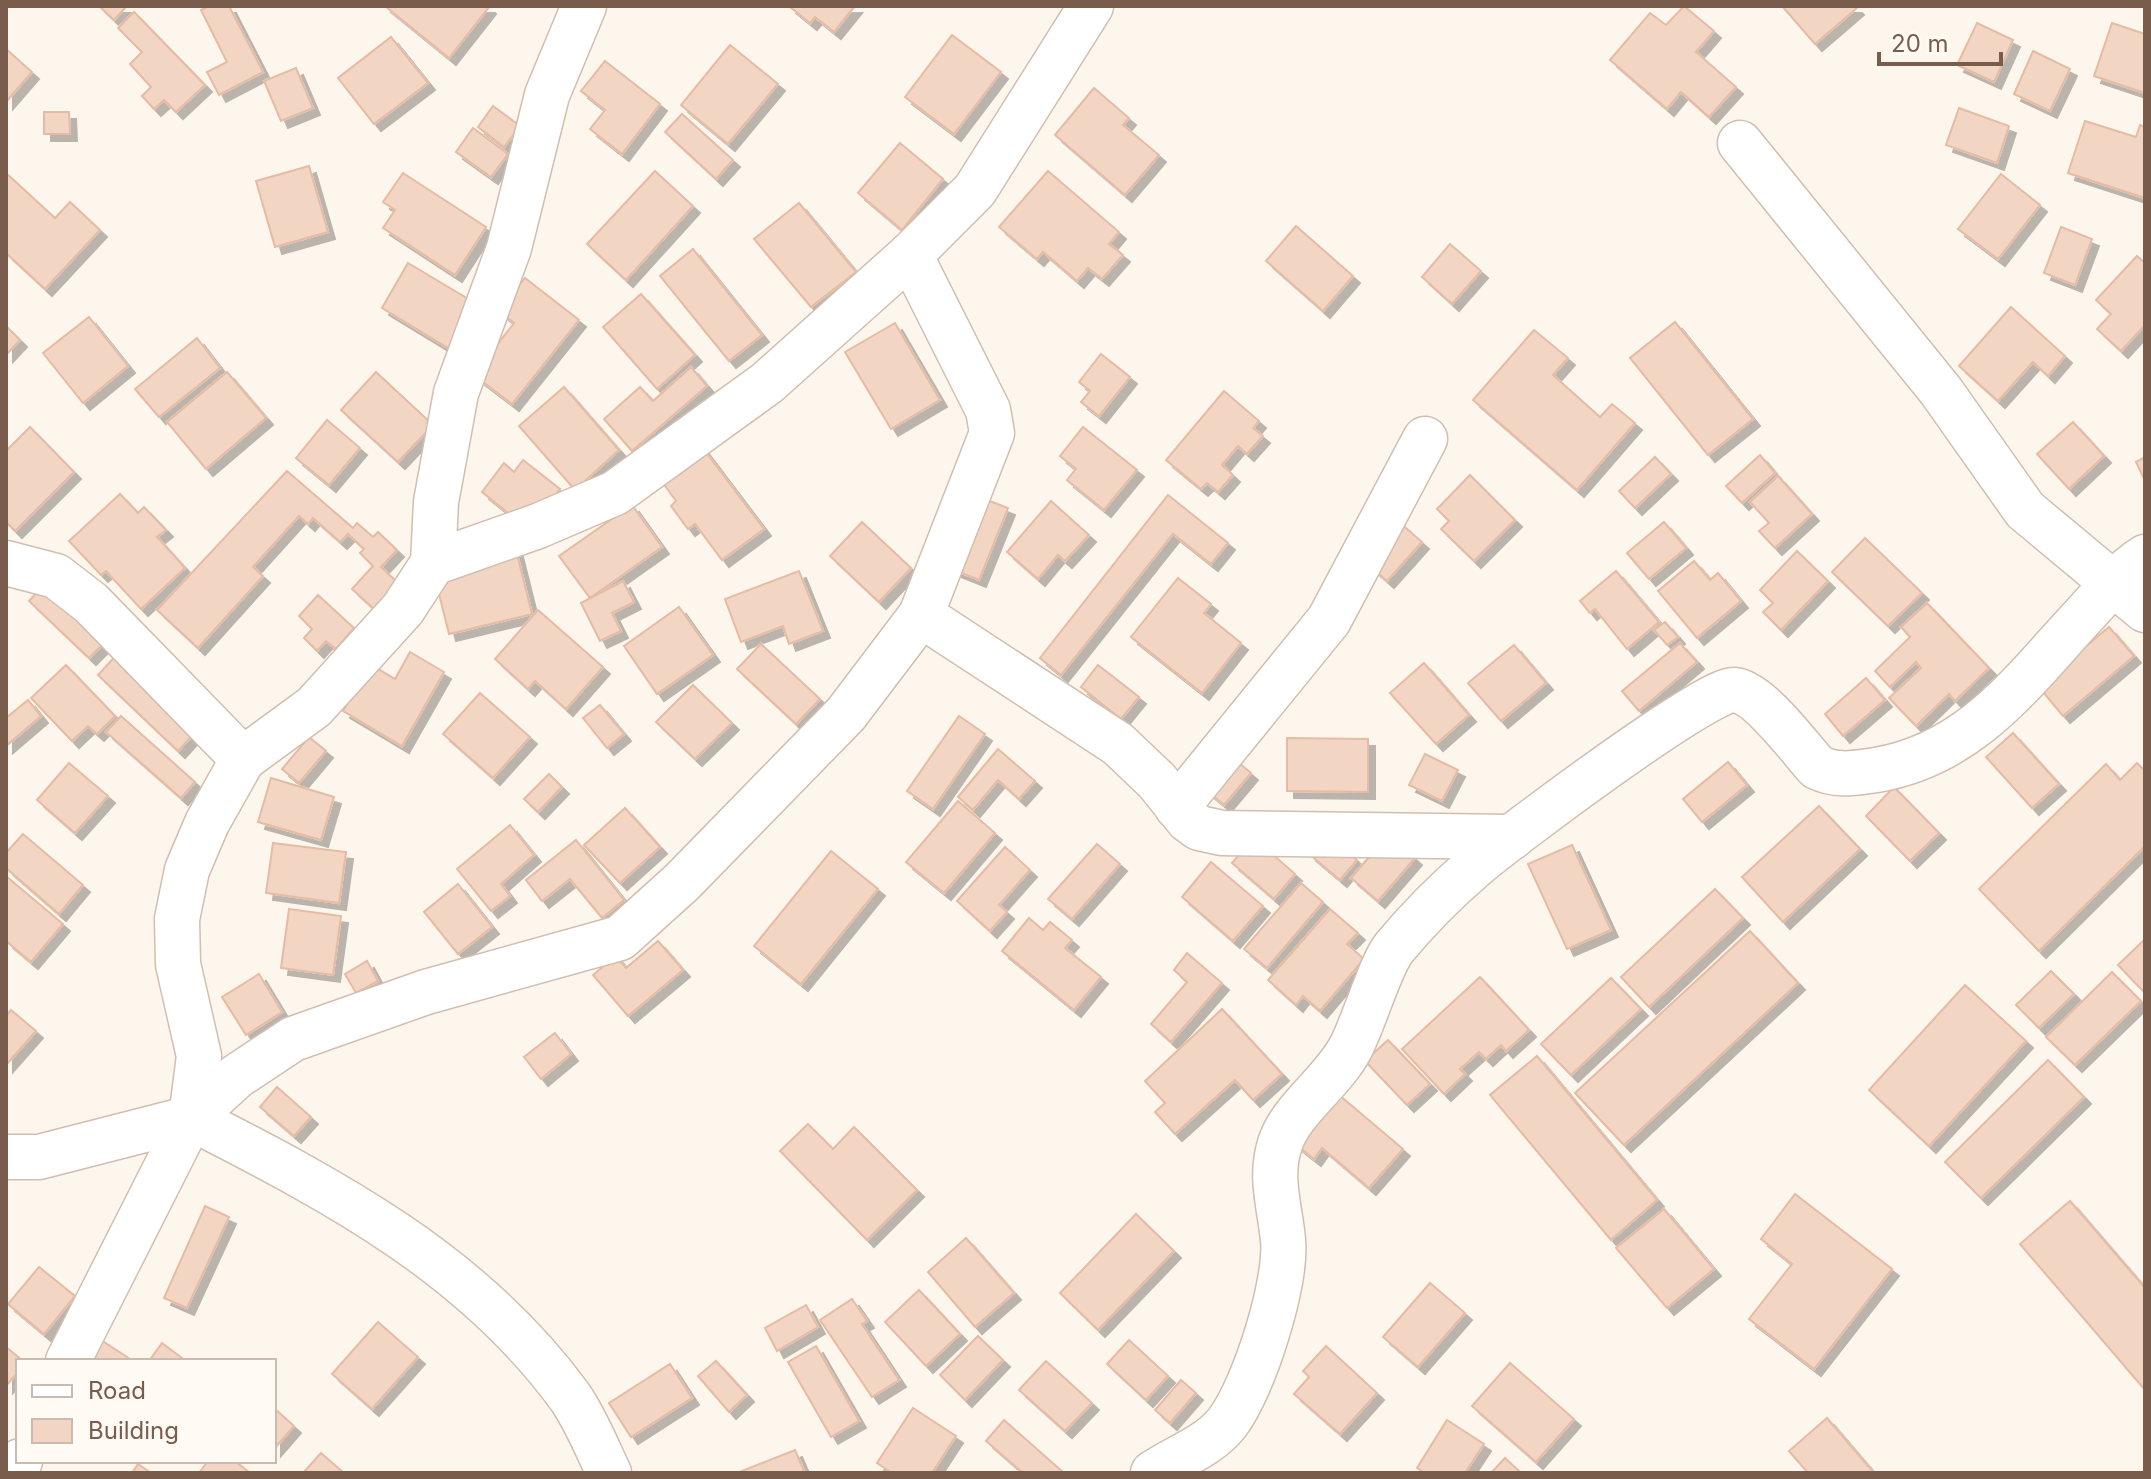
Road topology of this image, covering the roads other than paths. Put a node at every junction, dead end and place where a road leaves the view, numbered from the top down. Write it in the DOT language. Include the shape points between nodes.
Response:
graph roads {
  1 [pos="584,6"];
  2 [pos="1091,6"];
  3 [pos="1740,143"];
  4 [pos="910,255"];
  5 [pos="1425,439"];
  6 [pos="2145,557"];
  7 [pos="6,563"];
  8 [pos="433,563"];
  9 [pos="2129,597"];
  10 [pos="921,615"];
  11 [pos="243,759"];
  12 [pos="1177,807"];
  13 [pos="1512,837"];
  14 [pos="191,1118"];
  15 [pos="6,1157"];
  16 [pos="69,1359"];
  17 [pos="609,1473"];
  18 [pos="1153,1473"];
  1 -- 8 [label="street" via="547,95 509,248 456,393 436,502"];
  2 -- 4 [label="street" via="975,190"];
  3 -- 9 [label="street" via="1941,391 2025,510"];
  4 -- 8 [label="street" via="767,383 615,493"];
  4 -- 10 [label="street" via="988,410 992,433"];
  5 -- 12 [label="street" via="1329,620"];
  6 -- 9 [label="street"];
  7 -- 11 [label="street" via="56,576 91,603"];
  8 -- 11 [label="street" via="403,609 314,707"];
  9 -- 13 [label="street" via="1978,726 1910,764 1829,773 1817,767 1757,701 1729,689 1667,725"];
  10 -- 12 [label="street" via="1118,744"];
  10 -- 14 [label="street" via="846,714 620,938 426,992 293,1039 237,1076"];
  11 -- 14 [label="street" via="187,870 177,919 178,964 199,1056"];
  12 -- 13 [label="street" via="1199,828 1222,833"];
  13 -- 18 [label="street" via="1474,867 1392,951 1351,1048 1332,1079 1289,1125 1275,1169 1283,1268 1269,1325 1237,1407 1199,1448"];
  14 -- 15 [label="street" via="39,1157"];
  14 -- 16 [label="street"];
  14 -- 17 [label="street" via="326,1187 479,1296 530,1346 572,1401"];
}
